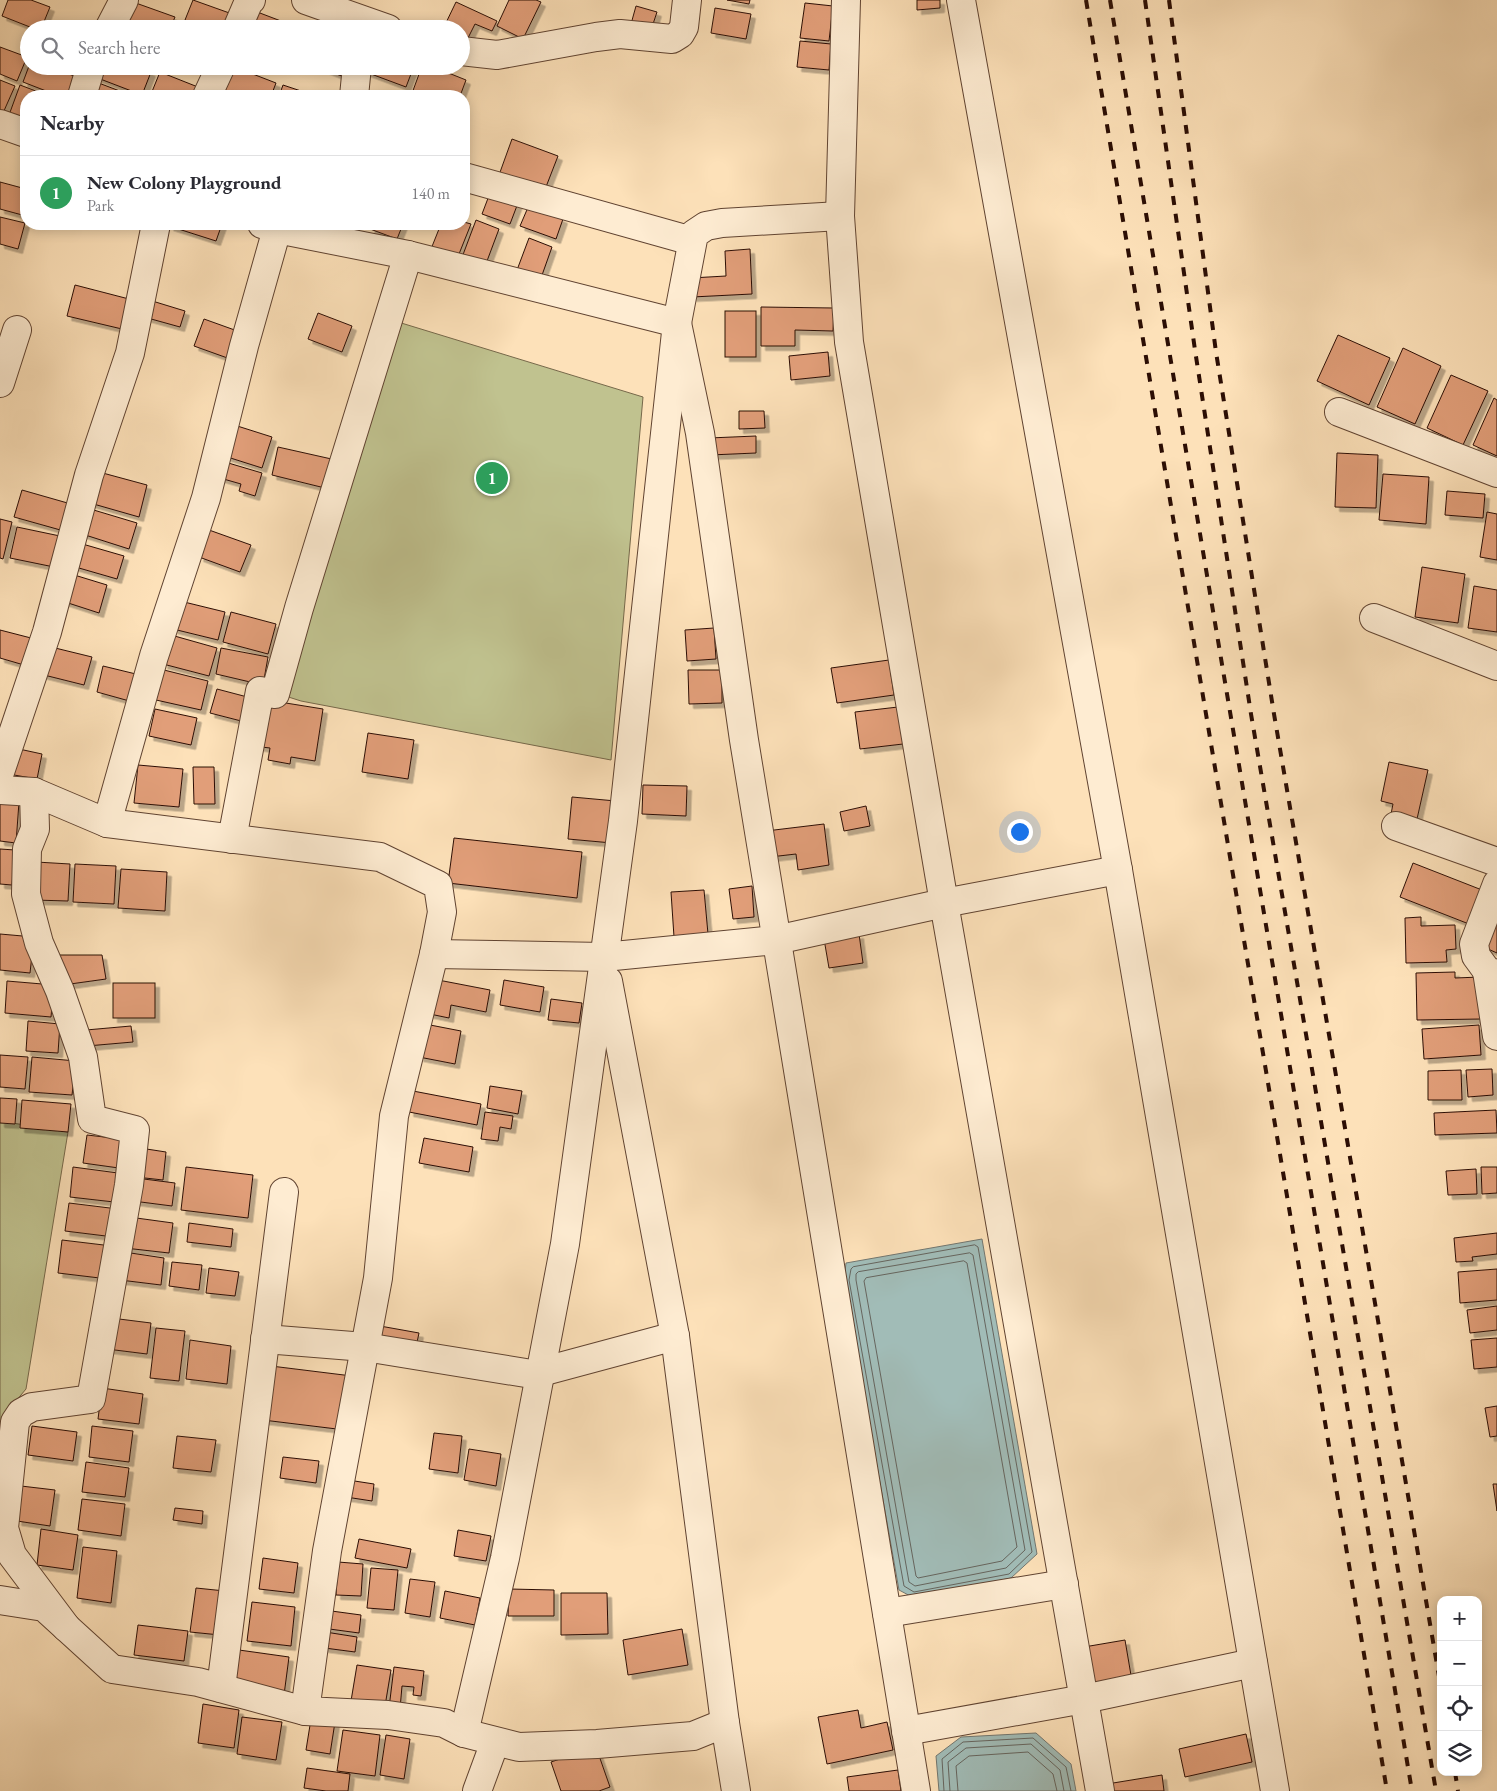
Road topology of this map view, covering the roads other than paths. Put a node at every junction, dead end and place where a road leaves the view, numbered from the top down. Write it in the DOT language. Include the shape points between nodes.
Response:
graph roads {
  1 [pos="124,0"];
  2 [pos="251,0"];
  3 [pos="306,0"];
  4 [pos="687,0"];
  5 [pos="846,0"];
  6 [pos="961,0"];
  7 [pos="114,20"];
  8 [pos="241,20"];
  9 [pos="363,20"];
  10 [pos="470,52"];
  11 [pos="88,75"];
  12 [pos="216,75"];
  13 [pos="356,75"];
  14 [pos="84,90"];
  15 [pos="209,90"];
  16 [pos="355,90"];
  17 [pos="0,124"];
  18 [pos="20,131"];
  19 [pos="470,179"];
  20 [pos="840,216"];
  21 [pos="155,230"];
  22 [pos="273,230"];
  23 [pos="292,230"];
  24 [pos="692,241"];
  25 [pos="408,255"];
  26 [pos="677,323"];
  27 [pos="18,330"];
  28 [pos="0,383"];
  29 [pos="1339,412"];
  30 [pos="1497,474"];
  31 [pos="1374,618"];
  32 [pos="1497,666"];
  33 [pos="0,772"];
  34 [pos="0,790"];
  35 [pos="34,792"];
  36 [pos="107,823"];
  37 [pos="1396,826"];
  38 [pos="232,839"];
  39 [pos="1497,862"];
  40 [pos="1118,870"];
  41 [pos="1497,884"];
  42 [pos="944,903"];
  43 [pos="776,940"];
  44 [pos="434,954"];
  45 [pos="604,958"];
  46 [pos="1492,973"];
  47 [pos="1497,1036"];
  48 [pos="284,1192"];
  49 [pos="675,1336"];
  50 [pos="265,1339"];
  51 [pos="365,1347"];
  52 [pos="540,1372"];
  53 [pos="1064,1584"];
  54 [pos="0,1600"];
  55 [pos="887,1613"];
  56 [pos="66,1627"];
  57 [pos="1253,1663"];
  58 [pos="221,1688"];
  59 [pos="1084,1699"];
  60 [pos="305,1711"];
  61 [pos="725,1723"];
  62 [pos="906,1731"];
  63 [pos="464,1733"];
  64 [pos="495,1742"];
  65 [pos="477,1791"];
  66 [pos="736,1791"];
  67 [pos="916,1791"];
  68 [pos="1100,1791"];
  69 [pos="1275,1791"];
  1 -- 7 [label="street"];
  2 -- 8 [label="street"];
  3 -- 9 [label="street"];
  4 -- 10 [label="street" via="684,27 672,39 620,34 497,54"];
  5 -- 20 [label="street"];
  6 -- 40 [label="street"];
  11 -- 14 [label="street"];
  12 -- 15 [label="street"];
  13 -- 16 [label="street"];
  17 -- 18 [label="street"];
  19 -- 24 [label="street"];
  20 -- 24 [label="street" via="722,223 706,226 694,234"];
  20 -- 42 [label="street" via="849,342"];
  21 -- 33 [label="street" via="130,353 89,475 47,632"];
  22 -- 36 [label="street" via="206,498 154,656"];
  23 -- 25 [label="street"];
  24 -- 26 [label="street"];
  25 -- 26 [label="street"];
  25 -- 38 [label="street" via="275,694 260,691"];
  26 -- 43 [label="street" via="700,433"];
  26 -- 45 [label="street" via="624,811"];
  27 -- 28 [label="street"];
  29 -- 30 [label="street"];
  31 -- 32 [label="street"];
  34 -- 35 [label="street"];
  35 -- 36 [label="street"];
  35 -- 56 [label="street" via="35,829 27,849 26,894 40,942 83,1057 92,1119 136,1130 91,1399 32,1407 21,1412 15,1422 4,1528 12,1555"];
  36 -- 38 [label="street"];
  37 -- 39 [label="street"];
  38 -- 44 [label="street" via="380,857 438,885 442,912"];
  40 -- 42 [label="street"];
  40 -- 57 [label="street"];
  41 -- 46 [label="street" via="1474,944 1476,956"];
  42 -- 43 [label="street"];
  42 -- 53 [label="street"];
  43 -- 45 [label="street"];
  43 -- 55 [label="street"];
  44 -- 45 [label="street"];
  44 -- 51 [label="street" via="394,1116 378,1278"];
  45 -- 49 [label="street"];
  45 -- 52 [label="street" via="565,1244"];
  46 -- 47 [label="street"];
  48 -- 50 [label="street"];
  49 -- 52 [label="street"];
  49 -- 61 [label="street"];
  50 -- 51 [label="street"];
  50 -- 58 [label="street"];
  51 -- 52 [label="street" via="538,1375"];
  51 -- 60 [label="street" via="326,1551"];
  52 -- 63 [label="street" via="505,1558"];
  53 -- 55 [label="street"];
  53 -- 59 [label="street"];
  54 -- 56 [label="street" via="44,1607"];
  55 -- 62 [label="street"];
  56 -- 58 [label="street" via="112,1669"];
  57 -- 59 [label="street"];
  57 -- 69 [label="street"];
  58 -- 60 [label="street"];
  59 -- 62 [label="street"];
  59 -- 68 [label="street"];
  60 -- 63 [label="street" via="397,1716 444,1723"];
  61 -- 64 [label="street" via="693,1736 597,1744 519,1747"];
  61 -- 66 [label="street"];
  62 -- 67 [label="street"];
  63 -- 64 [label="street"];
  64 -- 65 [label="street"];
}
